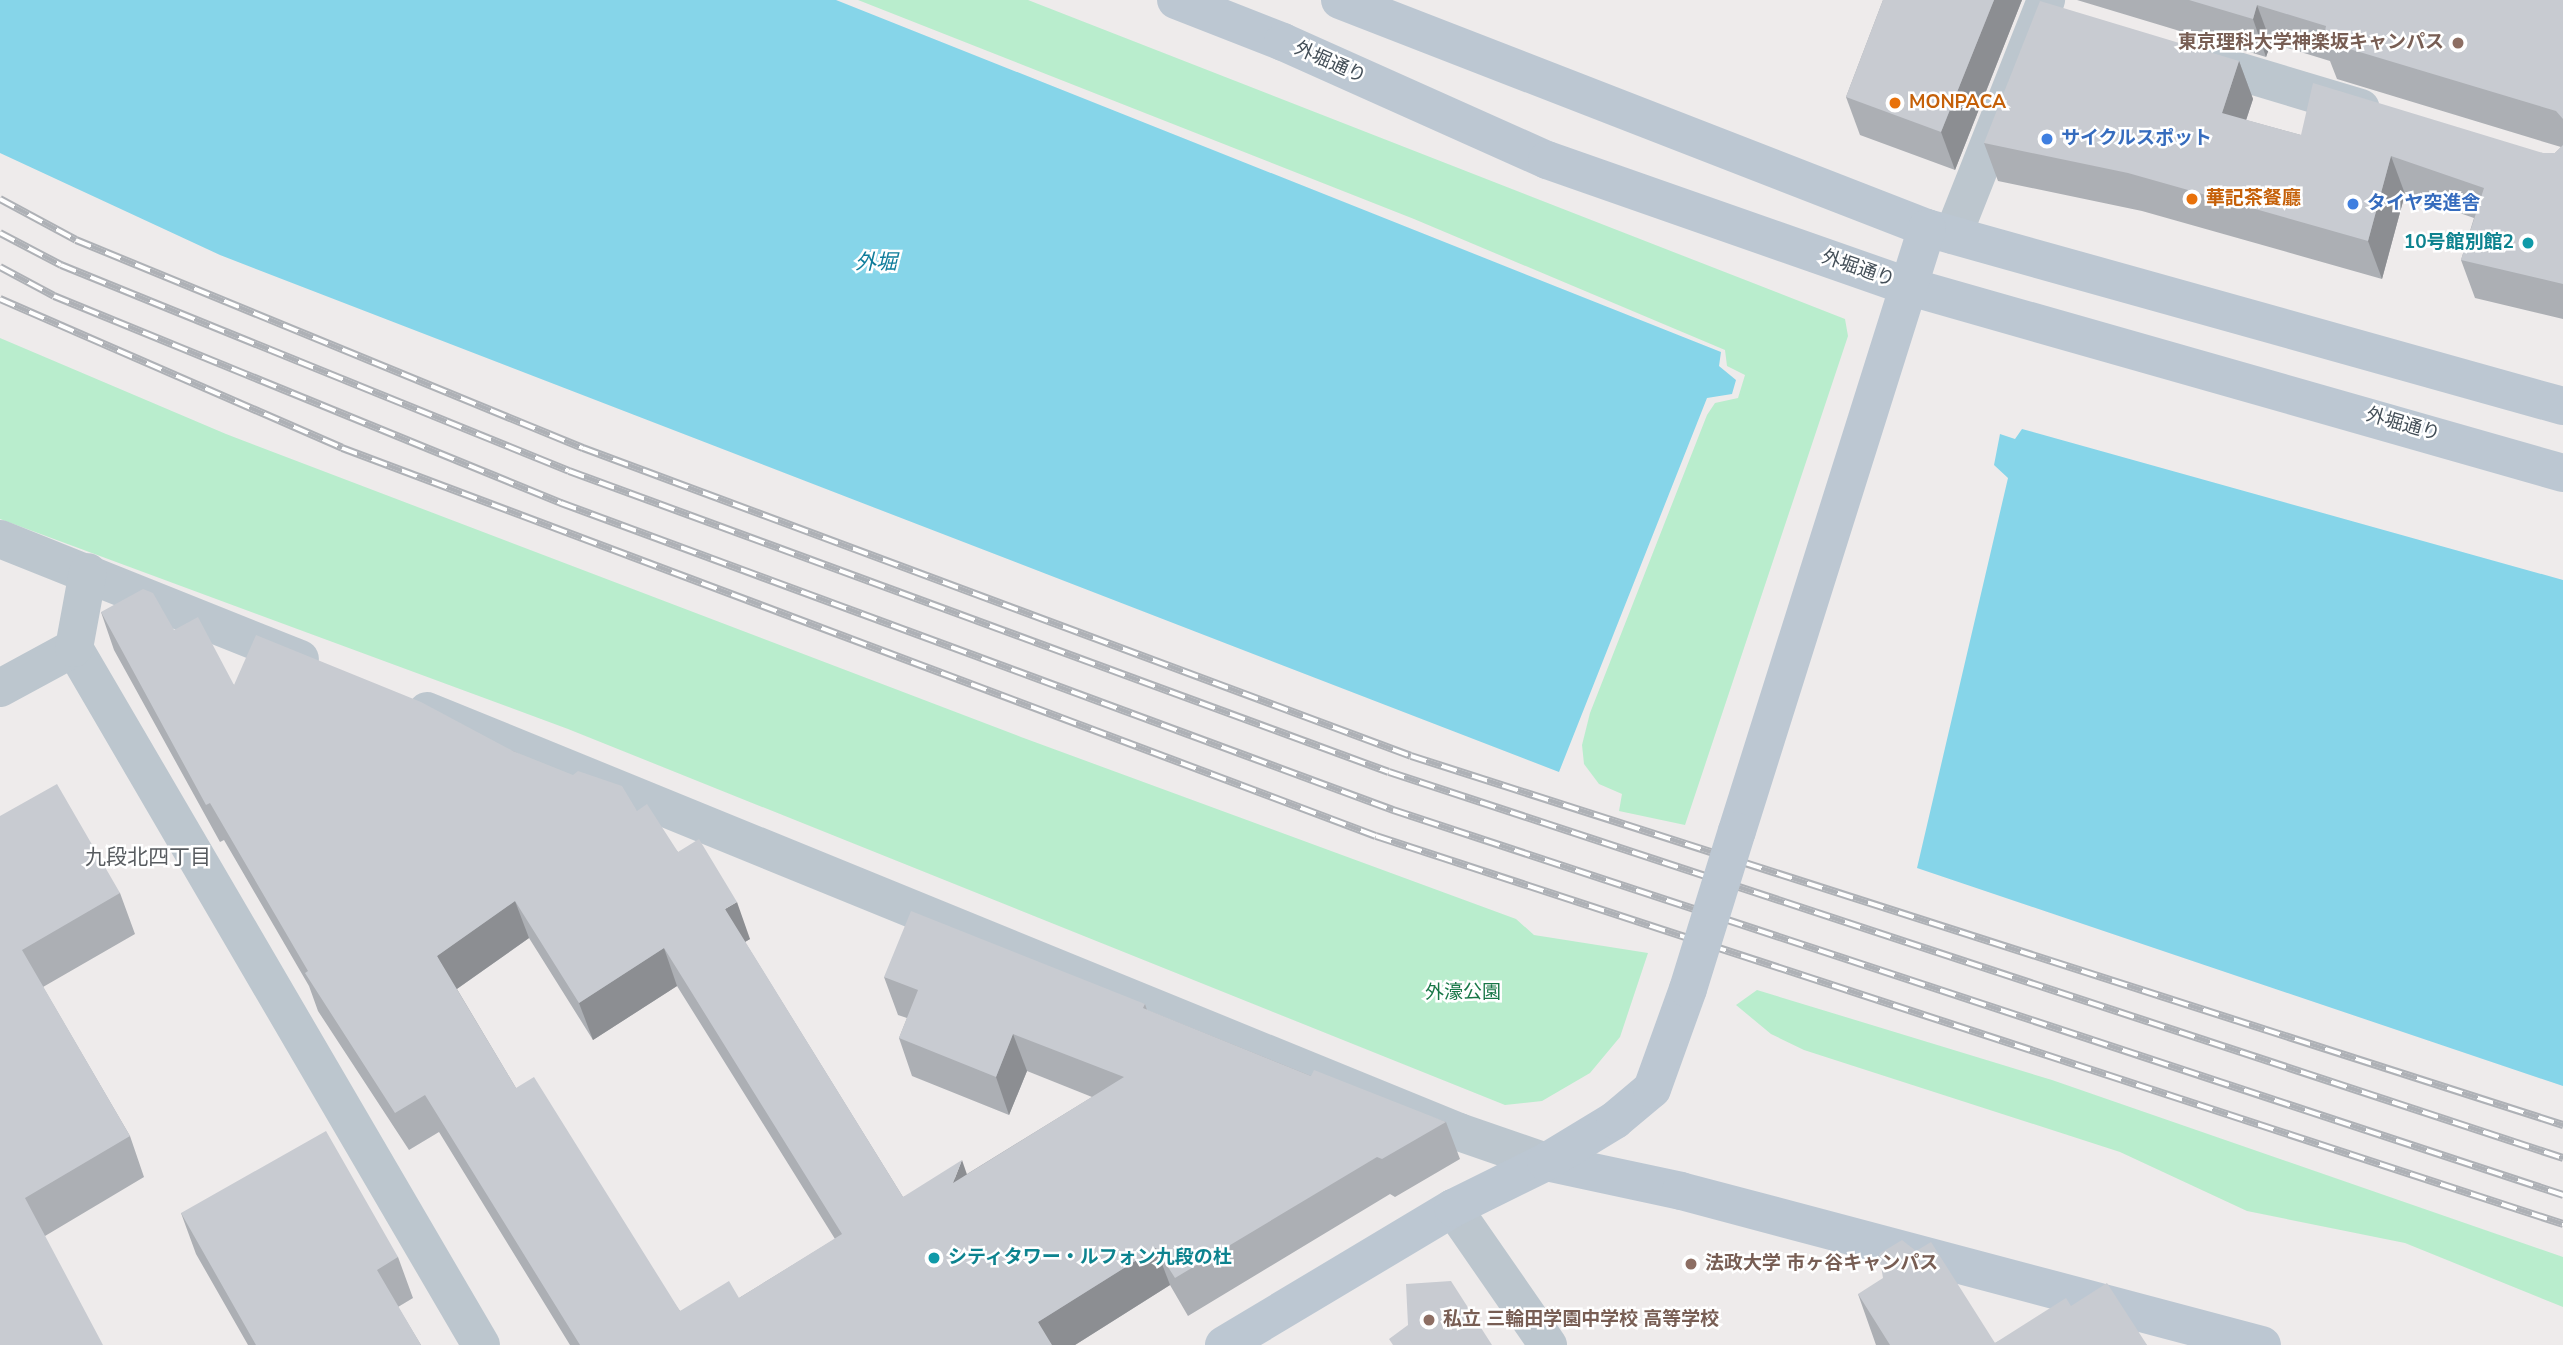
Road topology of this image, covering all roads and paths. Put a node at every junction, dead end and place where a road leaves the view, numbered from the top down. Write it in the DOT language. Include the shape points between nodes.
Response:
graph roads {
  1 [pos="1176,0"];
  2 [pos="1340,0"];
  3 [pos="2044,6"];
  4 [pos="2080,24"];
  5 [pos="2159,47"];
  6 [pos="2395,118"];
  7 [pos="1940,231"];
  8 [pos="1907,286"];
  9 [pos="2563,406"];
  10 [pos="2563,473"];
  11 [pos="0,539"];
  12 [pos="88,572"];
  13 [pos="74,648"];
  14 [pos="334,673"];
  15 [pos="0,688"];
  16 [pos="398,699"];
  17 [pos="1546,1162"];
  18 [pos="1453,1208"];
  19 [pos="481,1345"];
  20 [pos="1224,1345"];
  21 [pos="1548,1345"];
  22 [pos="2262,1345"];
  1 -- 8 [label="main road, 外堀通り" via="1283,42 1547,160"];
  2 -- 7 [label="main road"];
  3 -- 4 [label="street"];
  3 -- 7 [label="street"];
  5 -- 6 [label="street"];
  7 -- 8 [label="main road"];
  7 -- 9 [label="main road"];
  8 -- 10 [label="main road, 外堀通り"];
  8 -- 17 [label="main road, bridge" via="1688,989 1652,1088 1615,1120"];
  11 -- 12 [label="street"];
  12 -- 13 [label="street"];
  12 -- 14 [label="street"];
  13 -- 15 [label="street"];
  13 -- 19 [label="street"];
  16 -- 17 [label="street" via="1459,1132"];
  17 -- 18 [label="main road"];
  17 -- 22 [label="main road" via="1681,1191"];
  18 -- 20 [label="main road"];
  18 -- 21 [label="street"];
}
